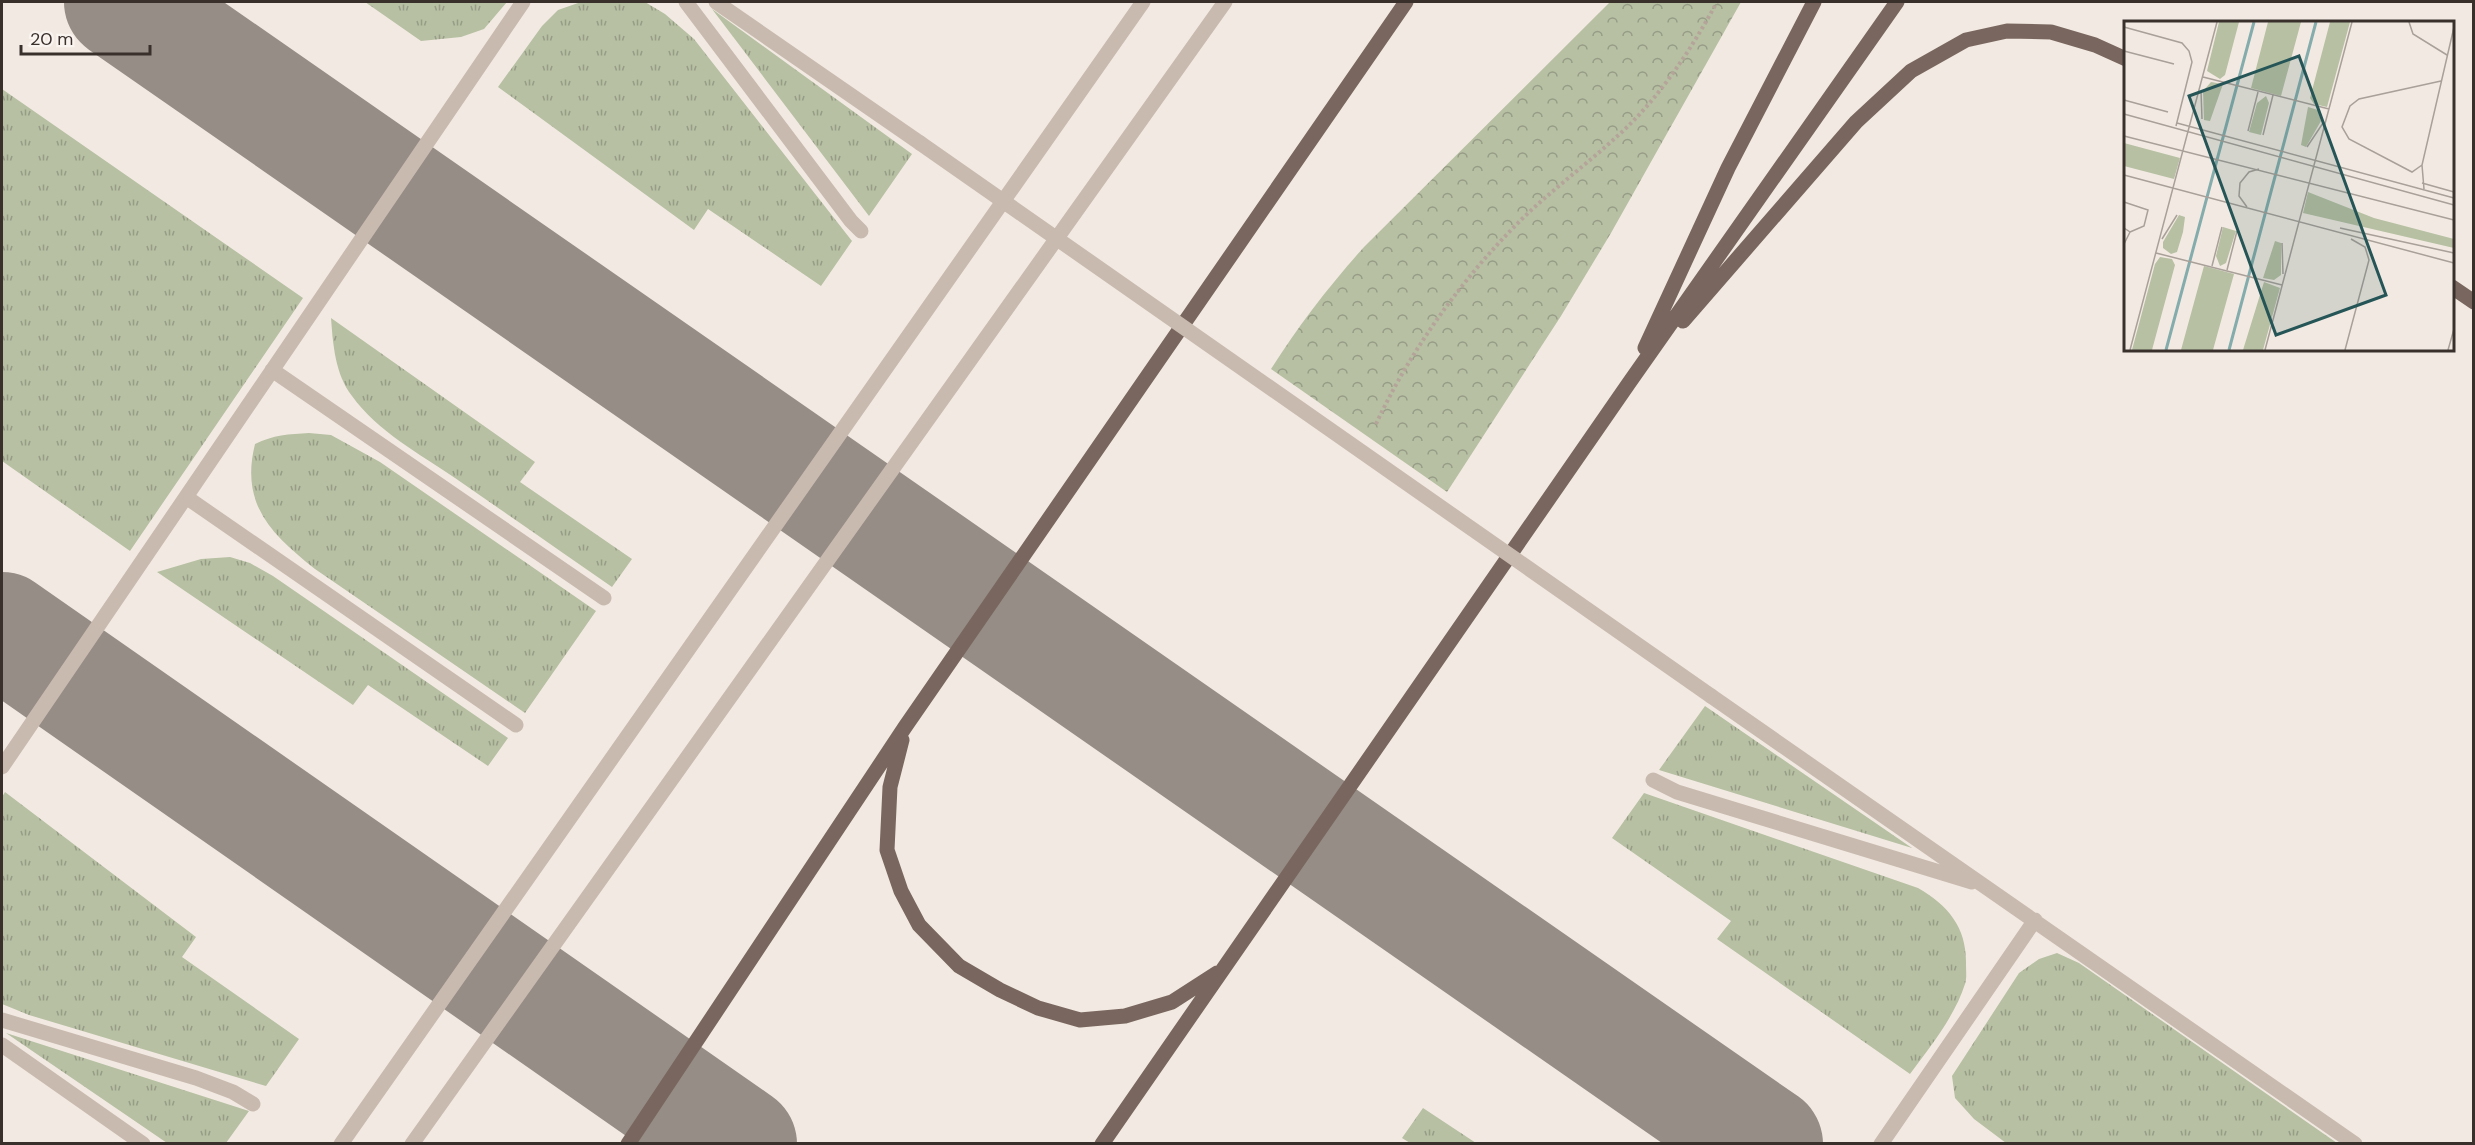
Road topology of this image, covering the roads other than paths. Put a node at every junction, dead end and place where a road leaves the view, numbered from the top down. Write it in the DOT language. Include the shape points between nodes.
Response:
graph roads {
  1 [pos="524,2"];
  2 [pos="686,2"];
  3 [pos="716,2"];
  4 [pos="1143,2"];
  5 [pos="1225,2"];
  6 [pos="1406,2"];
  7 [pos="1815,2"];
  8 [pos="1897,2"];
  9 [pos="2124,58"];
  10 [pos="861,231"];
  11 [pos="2454,288"];
  12 [pos="2474,302"];
  13 [pos="273,370"];
  14 [pos="1629,383"];
  15 [pos="186,497"];
  16 [pos="604,598"];
  17 [pos="516,725"];
  18 [pos="905,727"];
  19 [pos="2,767"];
  20 [pos="1653,780"];
  21 [pos="1986,887"];
  22 [pos="2035,920"];
  23 [pos="1224,968"];
  24 [pos="2,1020"];
  25 [pos="2,1045"];
  26 [pos="254,1104"];
  27 [pos="143,1143"];
  28 [pos="341,1143"];
  29 [pos="412,1143"];
  30 [pos="628,1143"];
  31 [pos="1102,1143"];
  32 [pos="1881,1143"];
  33 [pos="2355,1143"];
  1 -- 13 [label="street"];
  2 -- 10 [label="street"];
  3 -- 21 [label="street, bridge"];
  4 -- 28 [label="street"];
  5 -- 29 [label="street"];
  6 -- 18 [label="main road"];
  7 -- 14 [label="main road" via="1728,168"];
  8 -- 14 [label="main road"];
  9 -- 14 [label="main road" via="2051,33 2007,31 1966,40 1911,71 1856,122"];
  11 -- 12 [label="main road"];
  13 -- 15 [label="street"];
  13 -- 16 [label="street"];
  14 -- 23 [label="main road"];
  15 -- 17 [label="street"];
  15 -- 19 [label="street"];
  18 -- 23 [label="main road" via="890,787 887,850 901,891 919,926 959,966 1038,1008 1080,1020 1125,1016 1172,1002"];
  18 -- 30 [label="main road"];
  20 -- 21 [label="street" via="1693,797"];
  21 -- 22 [label="street"];
  22 -- 32 [label="street"];
  22 -- 33 [label="street"];
  23 -- 31 [label="main road"];
  24 -- 26 [label="street" via="196,1078"];
  25 -- 27 [label="street"];
}
